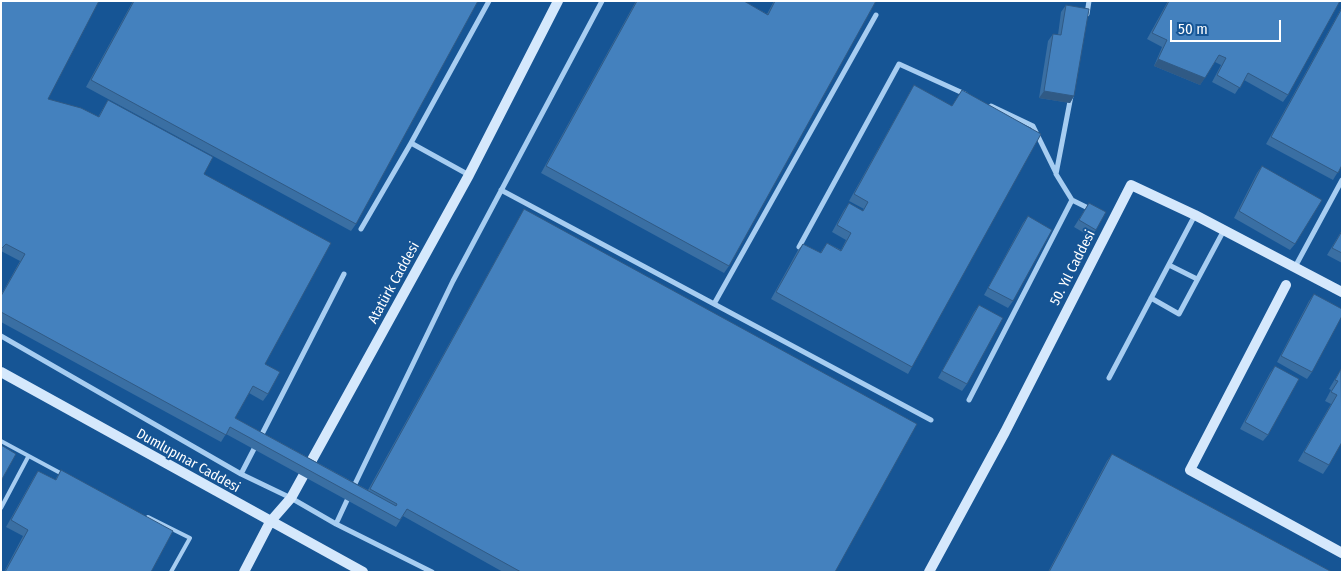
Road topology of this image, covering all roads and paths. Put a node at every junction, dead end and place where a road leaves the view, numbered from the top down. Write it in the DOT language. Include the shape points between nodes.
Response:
graph roads {
  1 [pos="489,1"];
  2 [pos="558,1"];
  3 [pos="602,1"];
  4 [pos="1089,1"];
  5 [pos="876,15"];
  6 [pos="1086,20"];
  7 [pos="1073,88"];
  8 [pos="970,97"];
  9 [pos="988,105"];
  10 [pos="411,142"];
  11 [pos="1056,174"];
  12 [pos="469,175"];
  13 [pos="1342,180"];
  14 [pos="501,190"];
  15 [pos="1340,190"];
  16 [pos="1072,200"];
  17 [pos="1096,213"];
  18 [pos="1195,215"];
  19 [pos="361,229"];
  20 [pos="1224,230"];
  21 [pos="799,246"];
  22 [pos="1169,264"];
  23 [pos="1295,267"];
  24 [pos="344,274"];
  25 [pos="1197,279"];
  26 [pos="1286,285"];
  27 [pos="1342,292"];
  28 [pos="1151,298"];
  29 [pos="714,304"];
  30 [pos="1,336"];
  31 [pos="1,372"];
  32 [pos="1108,378"];
  33 [pos="969,400"];
  34 [pos="931,420"];
  35 [pos="1,441"];
  36 [pos="28,457"];
  37 [pos="241,474"];
  38 [pos="70,478"];
  39 [pos="291,498"];
  40 [pos="1,508"];
  41 [pos="139,513"];
  42 [pos="270,522"];
  43 [pos="336,524"];
  44 [pos="1342,553"];
  45 [pos="172,572"];
  46 [pos="244,572"];
  47 [pos="363,572"];
  48 [pos="432,572"];
  49 [pos="929,572"];
  1 -- 10 [label="street"];
  2 -- 12 [label="street, Atatürk Caddesi"];
  3 -- 14 [label="street"];
  4 -- 6 [label="street"];
  5 -- 29 [label="street"];
  7 -- 11 [label="street"];
  8 -- 21 [label="street" via="899,64"];
  9 -- 11 [label="street" via="1032,126"];
  10 -- 12 [label="street"];
  10 -- 19 [label="street"];
  11 -- 16 [label="street"];
  12 -- 39 [label="street, Atatürk Caddesi"];
  13 -- 15 [label="street"];
  14 -- 29 [label="street"];
  14 -- 43 [label="street" via="453,281"];
  15 -- 23 [label="street"];
  16 -- 17 [label="street"];
  16 -- 33 [label="street"];
  18 -- 20 [label="street, 50. Yıl Caddesi"];
  18 -- 22 [label="street"];
  18 -- 49 [label="street, 50. Yıl Caddesi" via="1131,185 1108,219 1006,432"];
  20 -- 23 [label="street, 50. Yıl Caddesi"];
  20 -- 25 [label="street"];
  22 -- 25 [label="street"];
  22 -- 28 [label="street"];
  23 -- 27 [label="street, 50. Yıl Caddesi"];
  24 -- 37 [label="street"];
  25 -- 28 [label="street" via="1179,314"];
  26 -- 44 [label="street" via="1190,470"];
  28 -- 32 [label="street"];
  29 -- 34 [label="street"];
  30 -- 37 [label="street"];
  31 -- 42 [label="street, Dumlupınar Caddesi"];
  35 -- 36 [label="lane"];
  36 -- 38 [label="lane"];
  36 -- 40 [label="lane"];
  37 -- 39 [label="street"];
  39 -- 42 [label="street, Atatürk Caddesi"];
  39 -- 43 [label="street"];
  41 -- 45 [label="lane" via="190,538"];
  42 -- 46 [label="street, Atatürk Caddesi"];
  42 -- 47 [label="street, Dumlupınar Caddesi"];
  43 -- 48 [label="street"];
}
